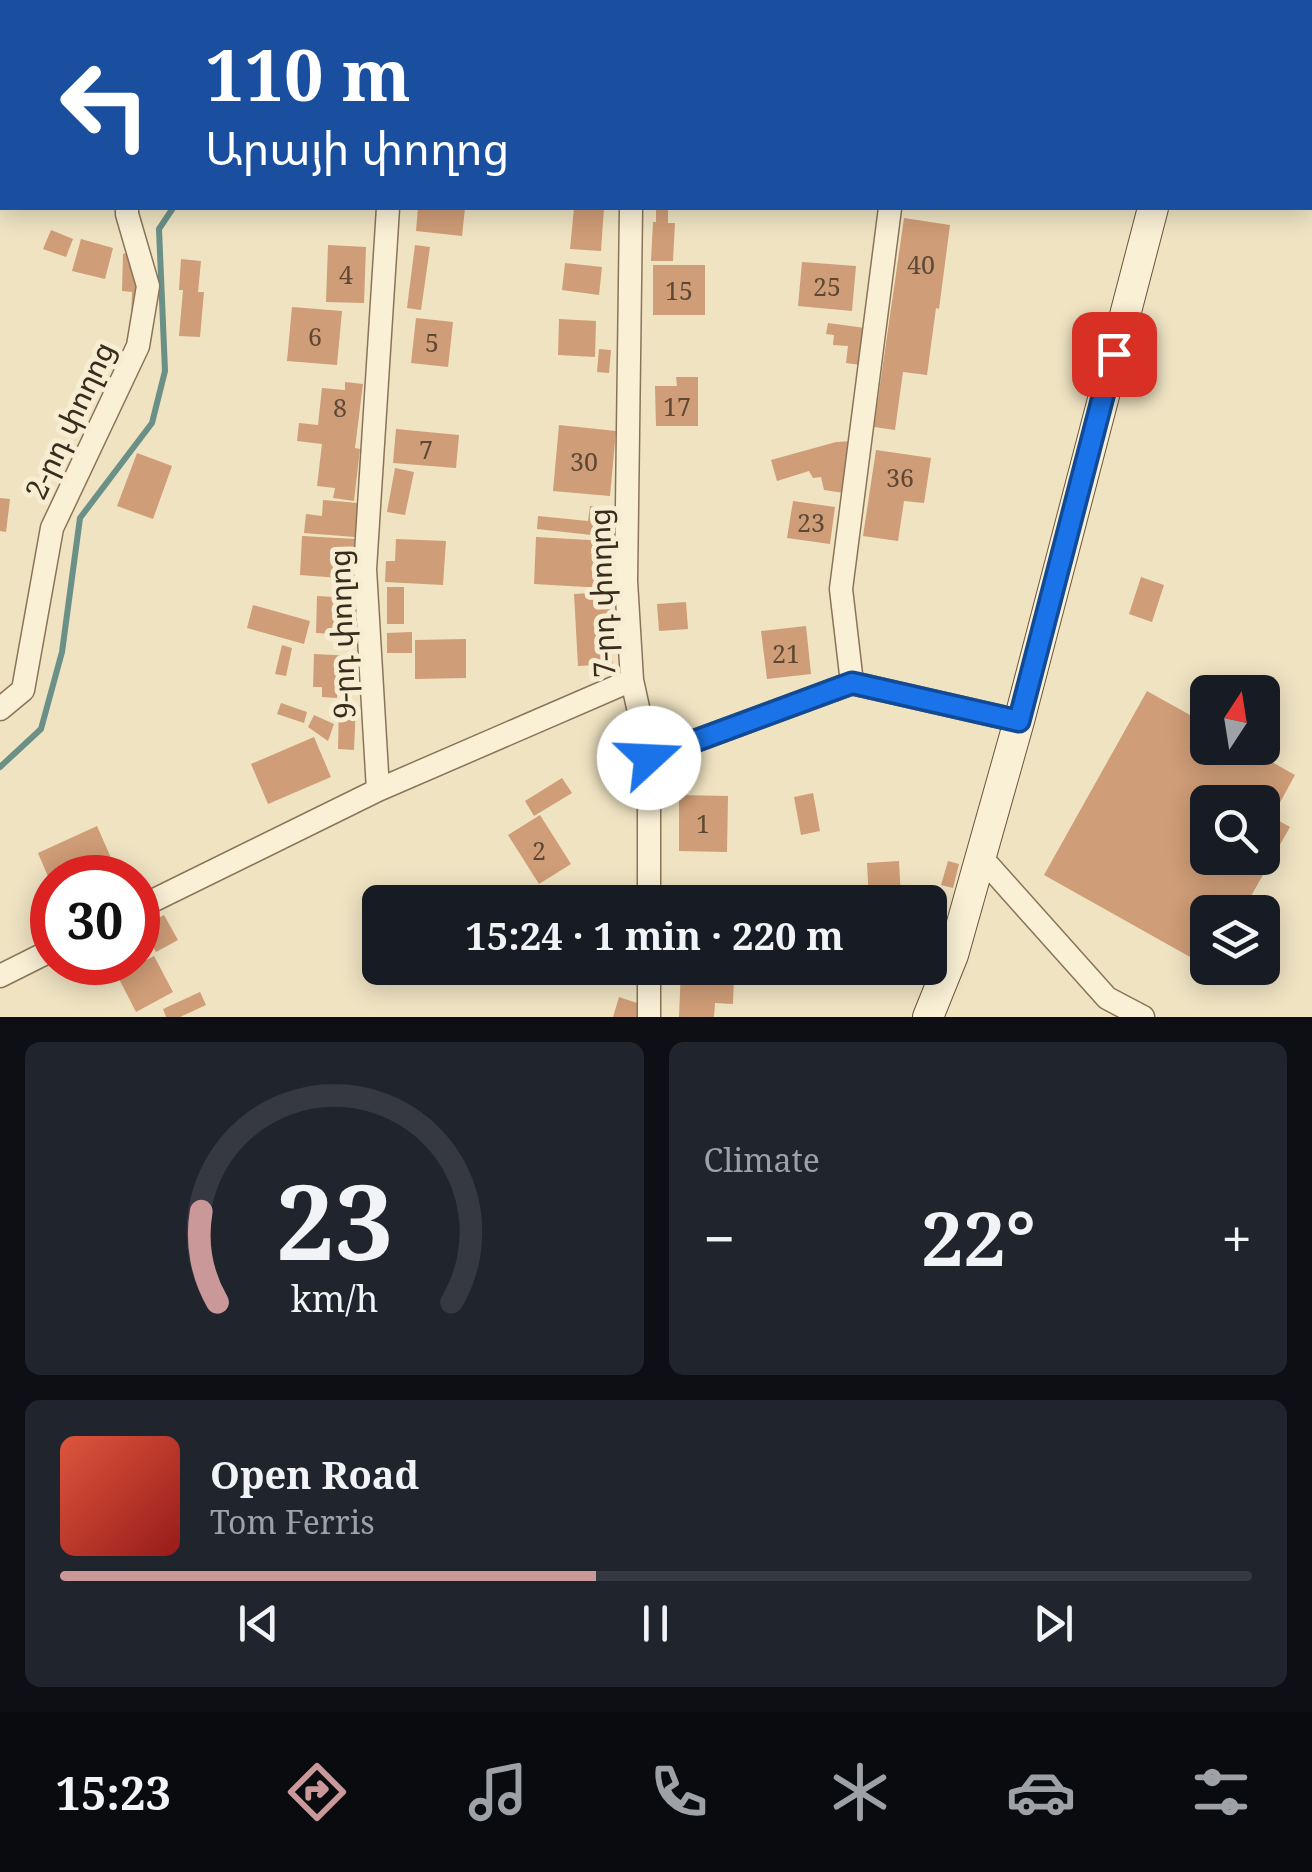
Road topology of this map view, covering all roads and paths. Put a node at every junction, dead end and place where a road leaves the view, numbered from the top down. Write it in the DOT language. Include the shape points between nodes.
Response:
graph roads {
  1 [pos="127,210"];
  2 [pos="388,210"];
  3 [pos="631,210"];
  4 [pos="890,210"];
  5 [pos="1151,210"];
  6 [pos="632,680"];
  7 [pos="852,683"];
  8 [pos="0,709"];
  9 [pos="1019,721"];
  10 [pos="649,758"];
  11 [pos="378,790"];
  12 [pos="981,857"];
  13 [pos="649,885"];
  14 [pos="160,897"];
  15 [pos="30,961"];
  16 [pos="0,976"];
  17 [pos="649,985"];
  18 [pos="650,1017"];
  19 [pos="928,1017"];
  20 [pos="1143,1017"];
  1 -- 8 [label="street, 2-րդ փողոց" via="148,286 138,346 52,528 23,690"];
  2 -- 11 [label="street, 9-րդ փողոց" via="365,569"];
  3 -- 6 [label="street, 7-րդ փողոց" via="626,582"];
  4 -- 7 [label="street" via="841,588"];
  5 -- 9 [label="main road"];
  6 -- 10 [label="street, 7-րդ փողոց"];
  6 -- 11 [label="street"];
  7 -- 9 [label="street"];
  7 -- 10 [label="street"];
  9 -- 12 [label="main road"];
  10 -- 13 [label="street, 7-րդ փողոց"];
  11 -- 14 [label="street"];
  12 -- 19 [label="main road"];
  12 -- 20 [label="street" via="1107,998"];
  15 -- 16 [label="street"];
  17 -- 18 [label="street"];
}
